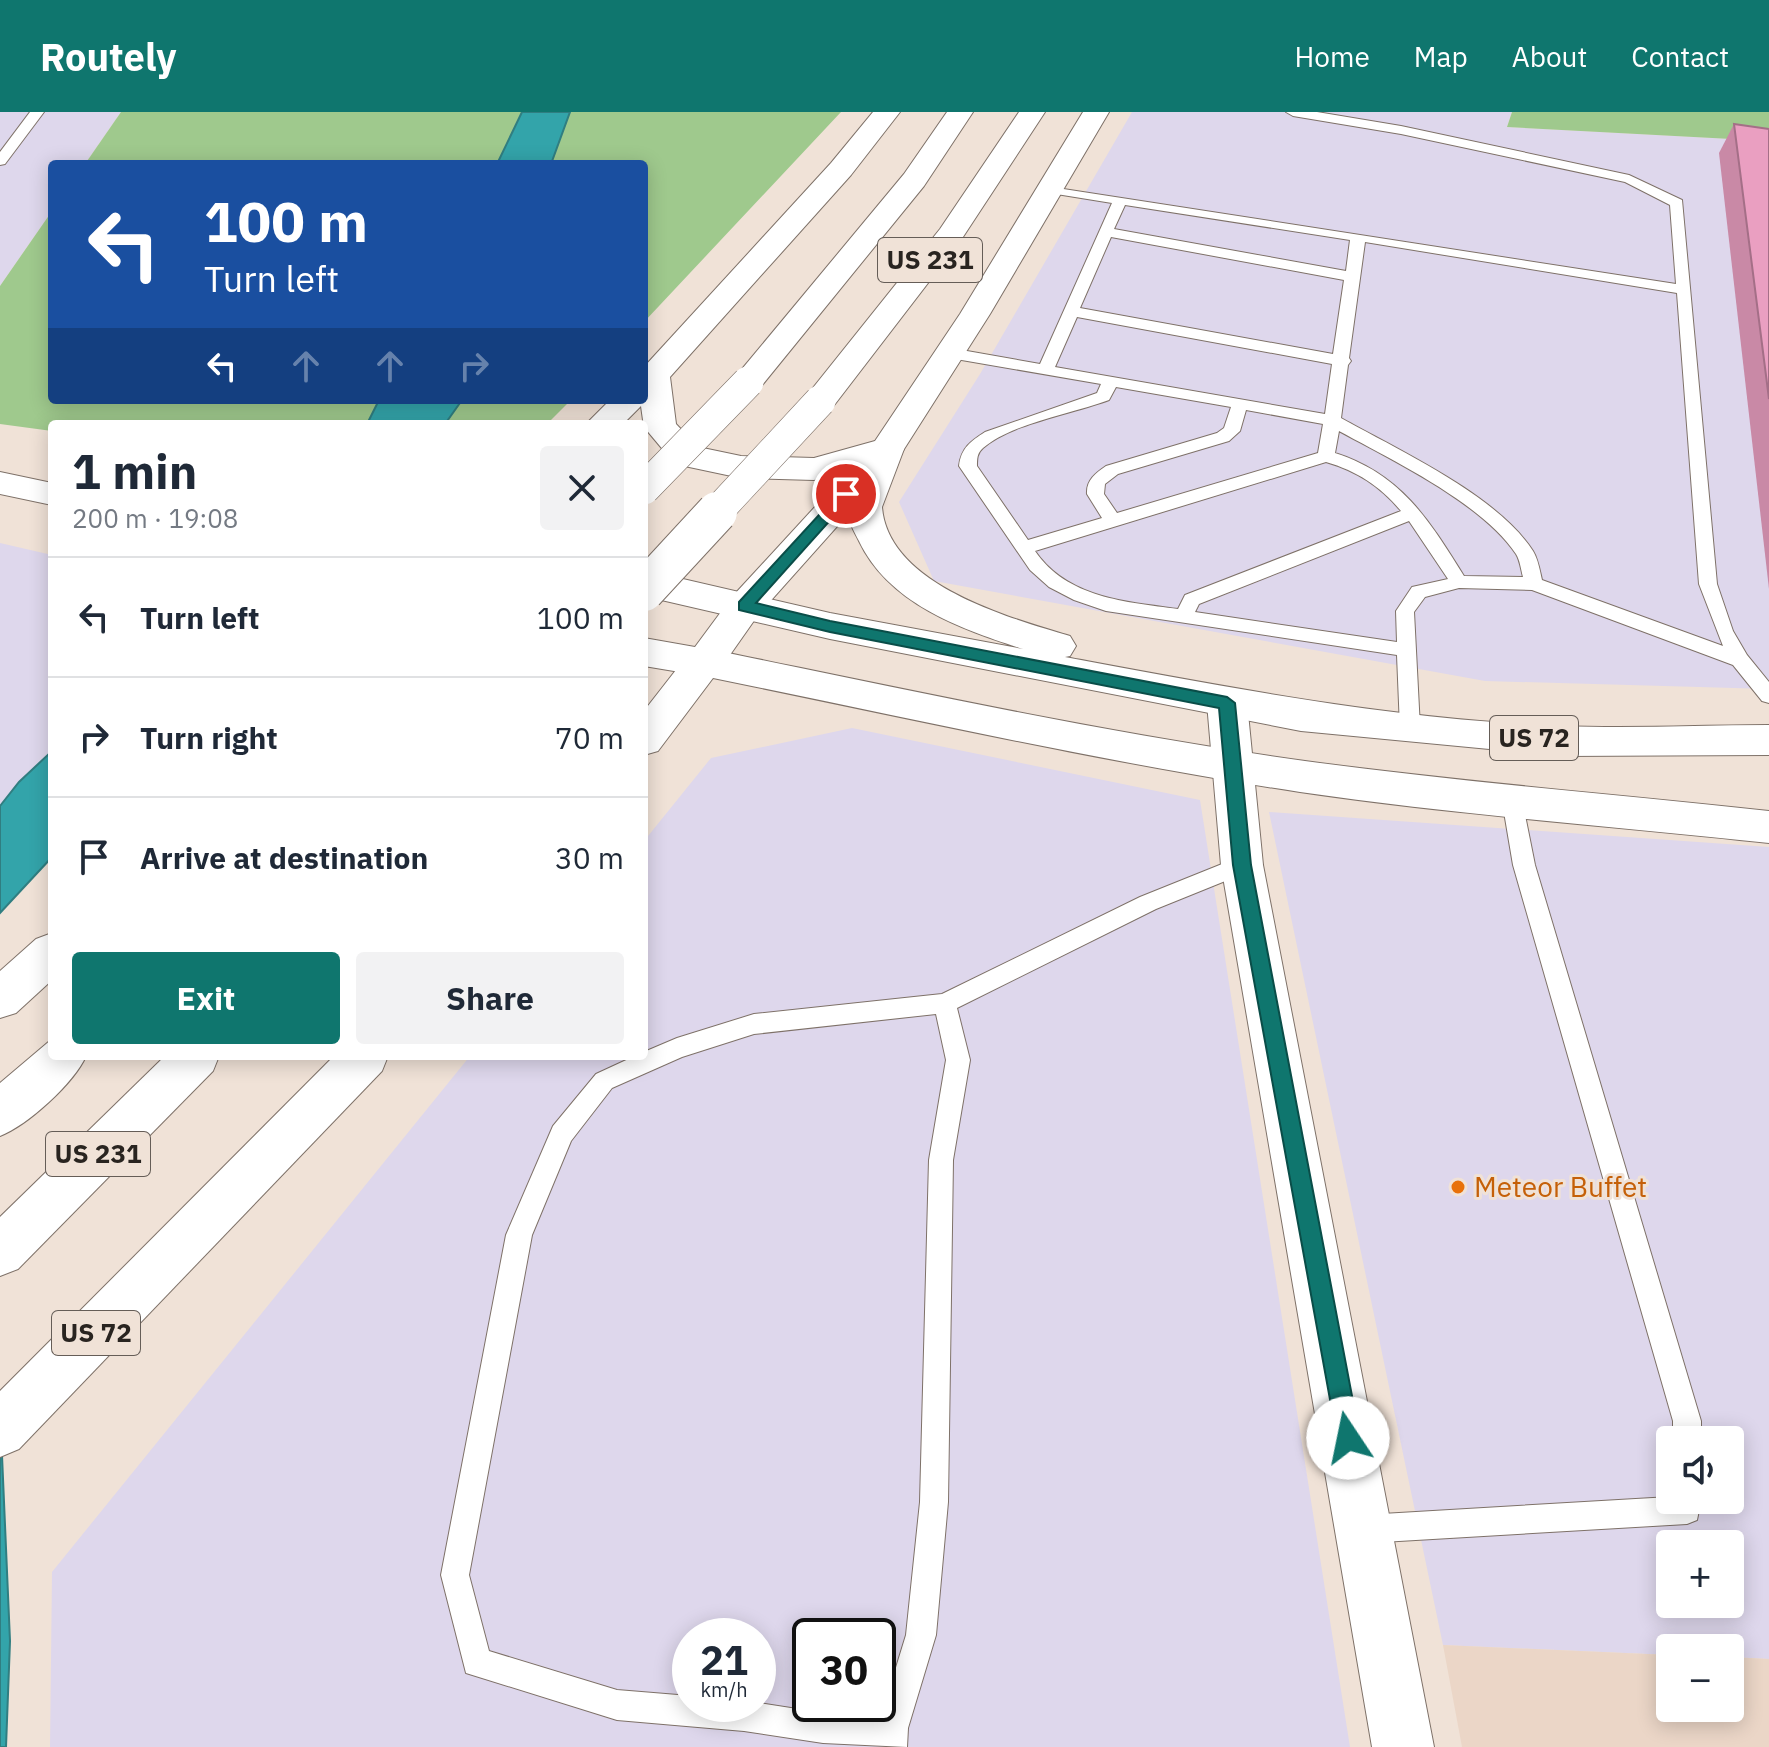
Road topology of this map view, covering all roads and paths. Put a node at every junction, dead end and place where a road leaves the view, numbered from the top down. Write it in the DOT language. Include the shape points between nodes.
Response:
graph roads {
  1 [pos="37,112"];
  2 [pos="887,112"];
  3 [pos="960,112"];
  4 [pos="1032,112"];
  5 [pos="1096,112"];
  6 [pos="1293,112"];
  7 [pos="0,161"];
  8 [pos="1049,189"];
  9 [pos="1120,200"];
  10 [pos="1106,232"];
  11 [pos="1358,237"];
  12 [pos="1354,277"];
  13 [pos="1684,290"];
  14 [pos="1071,311"];
  15 [pos="950,353"];
  16 [pos="1343,361"];
  17 [pos="1046,369"];
  18 [pos="1111,381"];
  19 [pos="649,382"];
  20 [pos="625,404"];
  21 [pos="1240,404"];
  22 [pos="607,420"];
  23 [pos="1332,420"];
  24 [pos="887,449"];
  25 [pos="1326,456"];
  26 [pos="648,485"];
  27 [pos="3,487"];
  28 [pos="48,493"];
  29 [pos="1411,514"];
  30 [pos="1113,520"];
  31 [pos="1023,548"];
  32 [pos="1459,582"];
  33 [pos="648,584"];
  34 [pos="1534,584"];
  35 [pos="648,587"];
  36 [pos="745,606"];
  37 [pos="1184,616"];
  38 [pos="1407,650"];
  39 [pos="648,653"];
  40 [pos="1740,660"];
  41 [pos="704,662"];
  42 [pos="1150,688"];
  43 [pos="1769,696"];
  44 [pos="1227,703"];
  45 [pos="1410,728"];
  46 [pos="648,735"];
  47 [pos="1769,740"];
  48 [pos="1234,764"];
  49 [pos="1512,800"];
  50 [pos="1769,827"];
  51 [pos="1242,865"];
  52 [pos="48,956"];
  53 [pos="0,999"];
  54 [pos="945,1003"];
  55 [pos="59,1060"];
  56 [pos="192,1060"];
  57 [pos="361,1060"];
  58 [pos="0,1114"];
  59 [pos="0,1252"];
  60 [pos="1687,1426"];
  61 [pos="0,1430"];
  62 [pos="1656,1512"];
  63 [pos="1365,1529"];
  64 [pos="892,1738"];
  65 [pos="1403,1747"];
  1 -- 7 [label="lane"];
  2 -- 19 [label="main road"];
  3 -- 26 [label="main road, US 231, bridge" via="914,180 748,382"];
  4 -- 35 [label="main road, US 231, bridge" via="951,234 820,401"];
  5 -- 8 [label="main road"];
  6 -- 13 [label="lane" via="1405,125 1629,179 1677,203"];
  8 -- 9 [label="lane"];
  8 -- 15 [label="main road"];
  9 -- 10 [label="lane"];
  9 -- 11 [label="lane"];
  10 -- 12 [label="lane"];
  10 -- 14 [label="lane"];
  11 -- 12 [label="lane"];
  11 -- 13 [label="lane"];
  12 -- 16 [label="lane"];
  13 -- 40 [label="lane" via="1708,584"];
  14 -- 16 [label="lane"];
  14 -- 17 [label="lane"];
  15 -- 17 [label="lane"];
  15 -- 24 [label="main road"];
  16 -- 23 [label="lane"];
  17 -- 18 [label="lane"];
  18 -- 21 [label="lane"];
  18 -- 31 [label="lane" via="1103,396 997,433 970,453 968,466"];
  19 -- 24 [label="main road" via="660,426 687,456 741,467 814,469"];
  20 -- 22 [label="main road"];
  21 -- 23 [label="lane"];
  21 -- 30 [label="lane" via="1232,431 1223,437 1100,477 1095,496"];
  23 -- 25 [label="lane"];
  23 -- 34 [label="lane" via="1453,487 1526,554"];
  24 -- 36 [label="main road"];
  24 -- 42 [label="main road" via="865,509 886,560 912,586 996,627 1057,646"];
  25 -- 29 [label="lane" via="1361,468 1390,488"];
  25 -- 30 [label="lane"];
  27 -- 28 [label="main road"];
  29 -- 32 [label="lane"];
  29 -- 37 [label="lane" via="1192,600"];
  30 -- 31 [label="lane"];
  31 -- 37 [label="lane" via="1055,583 1081,595 1106,605"];
  32 -- 34 [label="lane"];
  32 -- 38 [label="lane" via="1419,592 1405,611"];
  33 -- 36 [label="main road, US 72"];
  34 -- 40 [label="lane"];
  36 -- 41 [label="main road"];
  36 -- 42 [label="main road, US 72"];
  37 -- 38 [label="lane"];
  38 -- 45 [label="lane"];
  39 -- 41 [label="main road"];
  40 -- 43 [label="lane"];
  41 -- 46 [label="main road"];
  41 -- 48 [label="main road, US 72"];
  42 -- 44 [label="main road, US 72"];
  44 -- 45 [label="main road, US 72"];
  44 -- 48 [label="main road"];
  45 -- 47 [label="main road, US 72" via="1563,741"];
  48 -- 49 [label="main road, US 72" via="1388,788"];
  48 -- 51 [label="main road"];
  49 -- 50 [label="main road, US 72"];
  49 -- 60 [label="lane" via="1524,865"];
  51 -- 54 [label="lane" via="1148,903"];
  51 -- 63 [label="main road"];
  52 -- 53 [label="main road"];
  54 -- 64 [label="lane" via="958,1060 941,1160 934,1502 921,1635"];
  54 -- 64 [label="lane" via="754,1024 677,1048 604,1081 562,1134 519,1235 455,1575 477,1662 617,1705 744,1716"];
  55 -- 58 [label="main road"];
  56 -- 59 [label="main road, US 231"];
  57 -- 61 [label="main road, US 72"];
  62 -- 63 [label="lane"];
  63 -- 65 [label="main road"];
}
